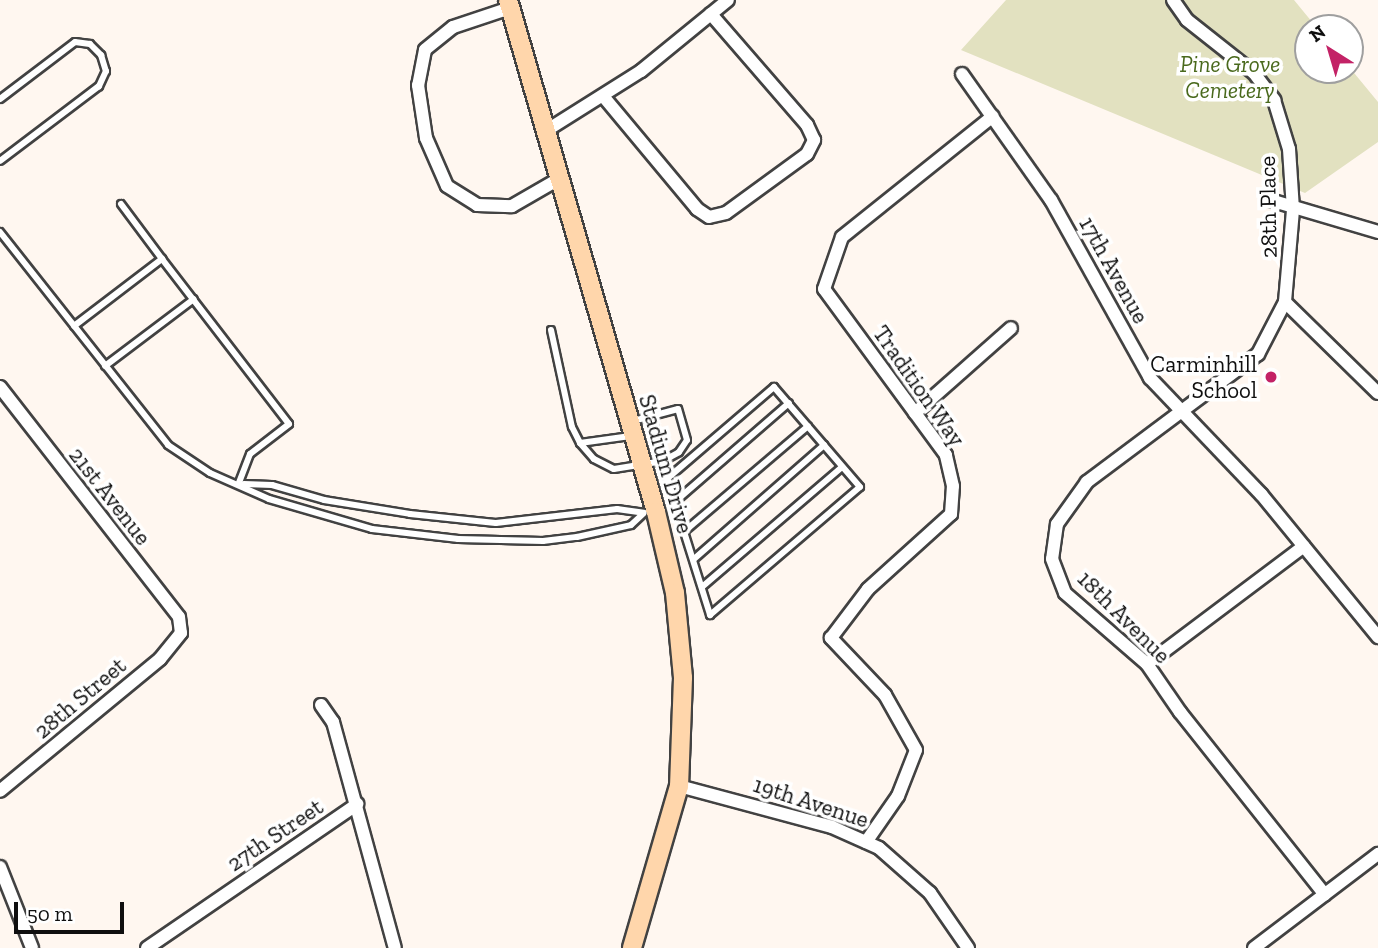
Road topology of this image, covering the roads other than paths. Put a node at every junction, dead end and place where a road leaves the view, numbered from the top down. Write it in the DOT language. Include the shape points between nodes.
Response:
graph roads {
  1 [pos="728,0"];
  2 [pos="1173,0"];
  3 [pos="509,4"];
  4 [pos="711,15"];
  5 [pos="962,74"];
  6 [pos="603,96"];
  7 [pos="0,99"];
  8 [pos="993,116"];
  9 [pos="544,132"];
  10 [pos="0,161"];
  11 [pos="557,180"];
  12 [pos="1270,200"];
  13 [pos="121,204"];
  14 [pos="1293,209"];
  15 [pos="0,232"];
  16 [pos="1378,232"];
  17 [pos="162,259"];
  18 [pos="194,299"];
  19 [pos="1285,302"];
  20 [pos="74,326"];
  21 [pos="1011,328"];
  22 [pos="551,330"];
  23 [pos="105,366"];
  24 [pos="0,387"];
  25 [pos="1378,393"];
  26 [pos="789,404"];
  27 [pos="1181,411"];
  28 [pos="915,413"];
  29 [pos="652,416"];
  30 [pos="808,426"];
  31 [pos="631,429"];
  32 [pos="580,443"];
  33 [pos="824,445"];
  34 [pos="663,461"];
  35 [pos="642,466"];
  36 [pos="842,467"];
  37 [pos="668,478"];
  38 [pos="239,483"];
  39 [pos="677,500"];
  40 [pos="649,513"];
  41 [pos="686,530"];
  42 [pos="1304,546"];
  43 [pos="694,559"];
  44 [pos="702,587"];
  45 [pos="181,633"];
  46 [pos="1378,637"];
  47 [pos="1147,664"];
  48 [pos="321,705"];
  49 [pos="678,786"];
  50 [pos="0,791"];
  51 [pos="357,804"];
  52 [pos="866,842"];
  53 [pos="1378,854"];
  54 [pos="0,867"];
  55 [pos="1325,895"];
  56 [pos="32,948"];
  57 [pos="147,948"];
  58 [pos="395,948"];
  59 [pos="632,948"];
  60 [pos="968,948"];
  61 [pos="1254,948"];
  1 -- 4 [label="street"];
  2 -- 14 [label="street, 28th Place" via="1187,20 1254,73 1274,100 1289,149"];
  3 -- 9 [label="street, Stadium Drive"];
  3 -- 11 [label="street" via="453,27 425,50 418,85 426,138 447,186 477,205 512,206"];
  4 -- 6 [label="street"];
  4 -- 6 [label="street" via="807,125 814,140 807,154 726,213 709,217 697,209"];
  5 -- 8 [label="street, 17th Avenue"];
  6 -- 9 [label="street"];
  7 -- 10 [label="lane" via="75,43 90,44 102,55 106,71 99,86"];
  8 -- 27 [label="street, 17th Avenue" via="1051,200 1150,378"];
  8 -- 28 [label="street, Tradition Way" via="842,237 824,289"];
  9 -- 11 [label="street, Stadium Drive"];
  11 -- 31 [label="street, Stadium Drive"];
  12 -- 14 [label="street"];
  13 -- 17 [label="lane"];
  14 -- 16 [label="street"];
  14 -- 19 [label="street, 28th Place"];
  15 -- 20 [label="lane"];
  17 -- 18 [label="lane"];
  17 -- 20 [label="lane"];
  18 -- 23 [label="lane"];
  18 -- 38 [label="lane" via="289,424 250,454"];
  19 -- 25 [label="street"];
  19 -- 27 [label="street, 28th Place" via="1258,354"];
  20 -- 23 [label="lane"];
  21 -- 28 [label="street"];
  22 -- 32 [label="lane" via="572,427"];
  23 -- 38 [label="lane" via="180,457"];
  24 -- 45 [label="street, 21st Avenue" via="178,617"];
  26 -- 30 [label="lane"];
  26 -- 37 [label="lane" via="774,387"];
  26 -- 39 [label="lane"];
  27 -- 42 [label="street, 17th Avenue"];
  27 -- 47 [label="street, 18th Avenue" via="1087,482 1057,524 1052,541 1052,559 1065,593"];
  28 -- 52 [label="street, Tradition Way" via="946,455 953,486 951,514 868,589 831,638 885,695 916,750 898,796"];
  29 -- 31 [label="lane"];
  29 -- 34 [label="lane"];
  29 -- 34 [label="lane" via="678,409 687,440"];
  30 -- 33 [label="lane"];
  30 -- 41 [label="lane"];
  31 -- 32 [label="lane"];
  31 -- 35 [label="street, Stadium Drive"];
  32 -- 35 [label="lane" via="594,459 614,469"];
  33 -- 36 [label="lane"];
  33 -- 43 [label="lane"];
  34 -- 35 [label="lane"];
  34 -- 37 [label="lane"];
  35 -- 40 [label="street, Stadium Drive"];
  36 -- 44 [label="lane"];
  36 -- 44 [label="lane" via="860,487 710,615"];
  37 -- 39 [label="lane"];
  38 -- 40 [label="lane" via="272,485 324,500 410,514 496,523 617,509"];
  38 -- 40 [label="lane" via="269,499 372,529 458,539 577,537 631,526"];
  39 -- 41 [label="lane"];
  40 -- 49 [label="street, Stadium Drive" via="675,593 683,678"];
  41 -- 43 [label="lane"];
  42 -- 46 [label="street, 17th Avenue"];
  42 -- 47 [label="street"];
  43 -- 44 [label="lane"];
  45 -- 50 [label="street, 28th Street" via="160,659"];
  47 -- 55 [label="street, 18th Avenue" via="1188,723"];
  48 -- 51 [label="street" via="333,722"];
  49 -- 52 [label="street, 19th Avenue" via="761,806"];
  49 -- 59 [label="street, Stadium Drive"];
  51 -- 57 [label="street, 27th Street"];
  51 -- 58 [label="street"];
  52 -- 60 [label="street, 19th Avenue" via="906,868"];
  53 -- 55 [label="street"];
  54 -- 56 [label="street"];
  55 -- 61 [label="street"];
}
